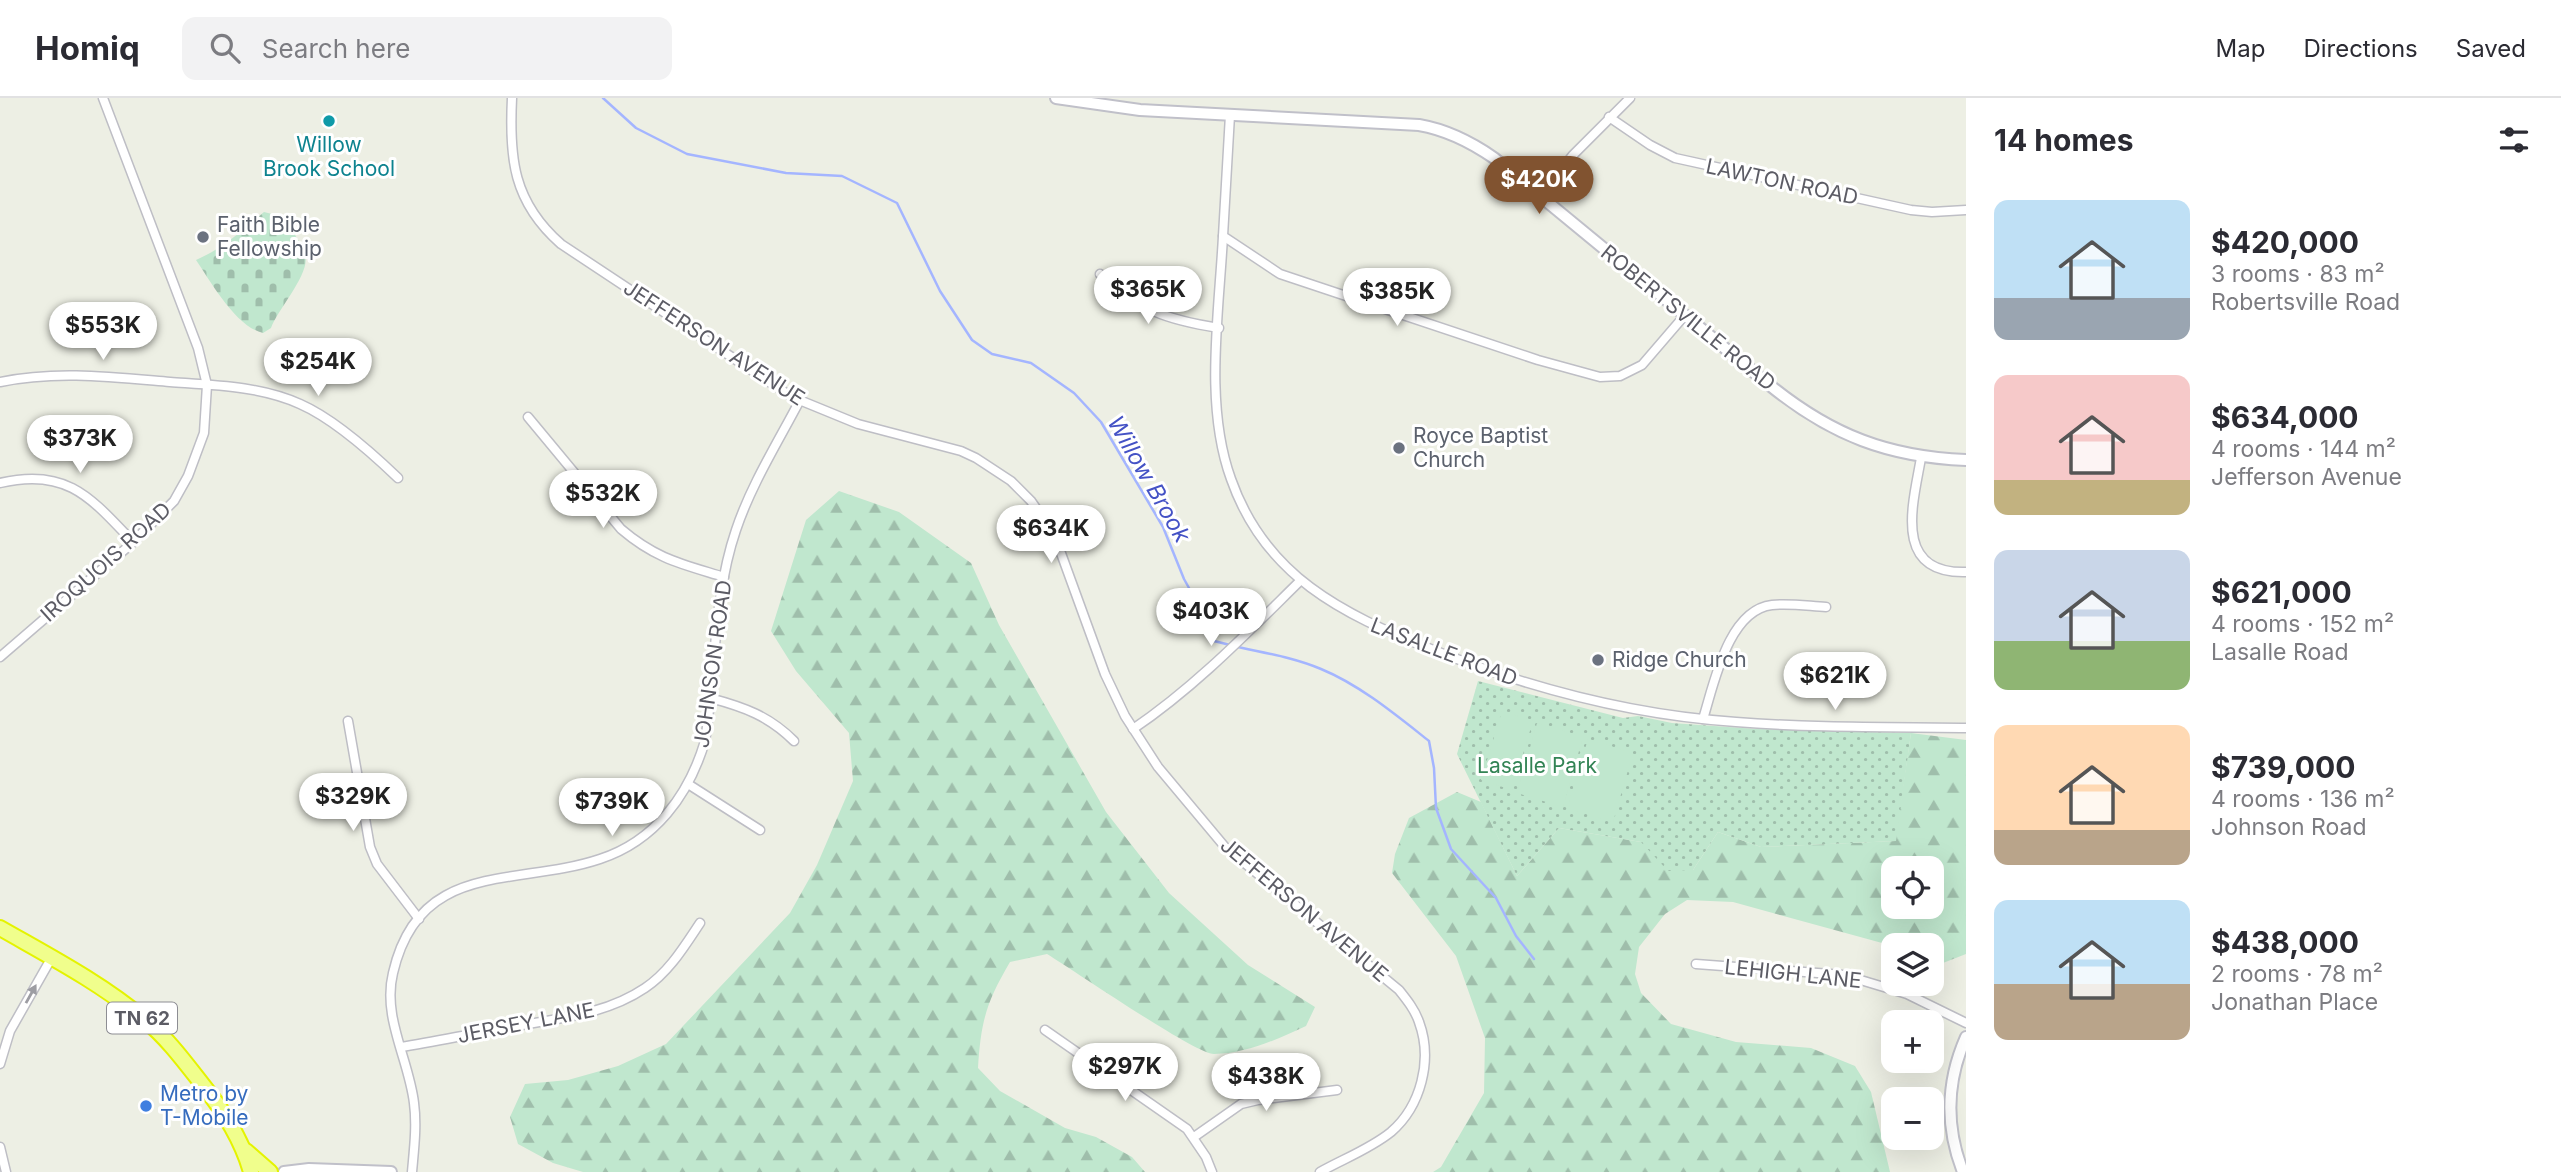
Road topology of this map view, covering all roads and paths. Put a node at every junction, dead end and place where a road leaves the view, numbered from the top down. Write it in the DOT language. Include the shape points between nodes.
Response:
graph roads {
  1 [pos="103,98"];
  2 [pos="512,98"];
  3 [pos="1056,98"];
  4 [pos="1630,98"];
  5 [pos="1230,115"];
  6 [pos="1609,117"];
  7 [pos="1540,197"];
  8 [pos="1966,209"];
  9 [pos="1223,236"];
  10 [pos="1100,274"];
  11 [pos="1685,315"];
  12 [pos="1219,328"];
  13 [pos="0,382"];
  14 [pos="207,385"];
  15 [pos="800,400"];
  16 [pos="528,416"];
  17 [pos="1921,458"];
  18 [pos="1966,460"];
  19 [pos="397,478"];
  20 [pos="0,483"];
  21 [pos="133,542"];
  22 [pos="1966,572"];
  23 [pos="724,577"];
  24 [pos="1300,581"];
  25 [pos="1826,607"];
  26 [pos="0,657"];
  27 [pos="710,698"];
  28 [pos="1703,719"];
  29 [pos="348,721"];
  30 [pos="1966,727"];
  31 [pos="1133,729"];
  32 [pos="794,741"];
  33 [pos="688,784"];
  34 [pos="760,830"];
  35 [pos="419,919"];
  36 [pos="700,923"];
  37 [pos="0,928"];
  38 [pos="52,957"];
  39 [pos="1696,964"];
  40 [pos="1966,1023"];
  41 [pos="1045,1030"];
  42 [pos="1966,1037"];
  43 [pos="401,1048"];
  44 [pos="0,1064"];
  45 [pos="1337,1090"];
  46 [pos="1194,1137"];
  47 [pos="0,1147"];
  48 [pos="245,1150"];
  49 [pos="372,1171"];
  50 [pos="6,1172"];
  51 [pos="251,1172"];
  52 [pos="270,1172"];
  53 [pos="284,1172"];
  54 [pos="391,1172"];
  55 [pos="412,1172"];
  56 [pos="1212,1172"];
  57 [pos="1320,1172"];
  58 [pos="1963,1172"];
  1 -- 14 [label="street, IROQUOIS ROAD" via="198,348"];
  2 -- 15 [label="street, JEFFERSON AVENUE" via="512,162 525,199 552,235"];
  3 -- 5 [label="street, ROBERTSVILLE ROAD"];
  4 -- 6 [label="street"];
  5 -- 7 [label="street, ROBERTSVILLE ROAD" via="1439,129 1478,147"];
  5 -- 9 [label="street, LASALLE ROAD"];
  6 -- 7 [label="street"];
  6 -- 8 [label="street, LAWTON ROAD" via="1675,158 1911,210"];
  7 -- 11 [label="street, ROBERTSVILLE ROAD"];
  9 -- 11 [label="street" via="1280,274 1600,377 1620,376 1642,365"];
  9 -- 12 [label="street, LASALLE ROAD"];
  10 -- 12 [label="street" via="1151,311"];
  11 -- 17 [label="street, ROBERTSVILLE ROAD" via="1823,424 1866,443"];
  12 -- 24 [label="street, LASALLE ROAD" via="1215,402 1228,473 1261,537"];
  13 -- 14 [label="street" via="67,375"];
  14 -- 19 [label="street" via="302,404 372,453"];
  14 -- 21 [label="street, IROQUOIS ROAD" via="204,433 188,476 174,501"];
  15 -- 23 [label="street, JOHNSON ROAD" via="748,500"];
  15 -- 31 [label="street, JEFFERSON AVENUE" via="858,424 961,452 1011,481 1054,534 1097,656"];
  16 -- 23 [label="street" via="639,545 665,559"];
  17 -- 18 [label="street, ROBERTSVILLE ROAD"];
  17 -- 22 [label="street" via="1911,524 1916,548 1932,565"];
  20 -- 21 [label="street" via="46,479 78,489"];
  21 -- 26 [label="street, IROQUOIS ROAD"];
  23 -- 27 [label="street, JOHNSON ROAD"];
  24 -- 28 [label="street, LASALLE ROAD" via="1371,625 1491,673 1612,705"];
  24 -- 31 [label="street" via="1199,679"];
  25 -- 28 [label="street" via="1771,605 1745,617 1731,640"];
  27 -- 32 [label="street" via="765,717"];
  27 -- 33 [label="street, JOHNSON ROAD" via="705,741"];
  28 -- 30 [label="street, LASALLE ROAD"];
  29 -- 35 [label="street" via="370,847"];
  31 -- 57 [label="street, JEFFERSON AVENUE" via="1157,767 1209,830 1399,990 1420,1024 1424,1072 1411,1108 1384,1136"];
  33 -- 34 [label="street"];
  33 -- 35 [label="street, JOHNSON ROAD" via="664,819 629,846 584,864 467,885 448,894"];
  35 -- 43 [label="street, JOHNSON ROAD" via="401,948 392,976 390,1008"];
  36 -- 43 [label="street, JERSEY LANE" via="662,974 613,1005"];
  37 -- 38 [label="highway, TN 62"];
  44 -- 38 [label="street, one-way" via="10,1031"];
  38 -- 48 [label="highway, TN 62" via="117,999 170,1044 216,1101"];
  39 -- 40 [label="street, LEHIGH LANE" via="1844,975 1908,994"];
  41 -- 46 [label="street"];
  42 -- 58 [label="street" via="1954,1069 1949,1110"];
  43 -- 55 [label="street, JOHNSON ROAD" via="416,1125"];
  45 -- 46 [label="street" via="1241,1104"];
  46 -- 56 [label="street"];
  47 -- 50 [label="street"];
  48 -- 51 [label="highway"];
  48 -- 52 [label="highway"];
  49 -- 53 [label="street"];
  49 -- 54 [label="street"];
}
